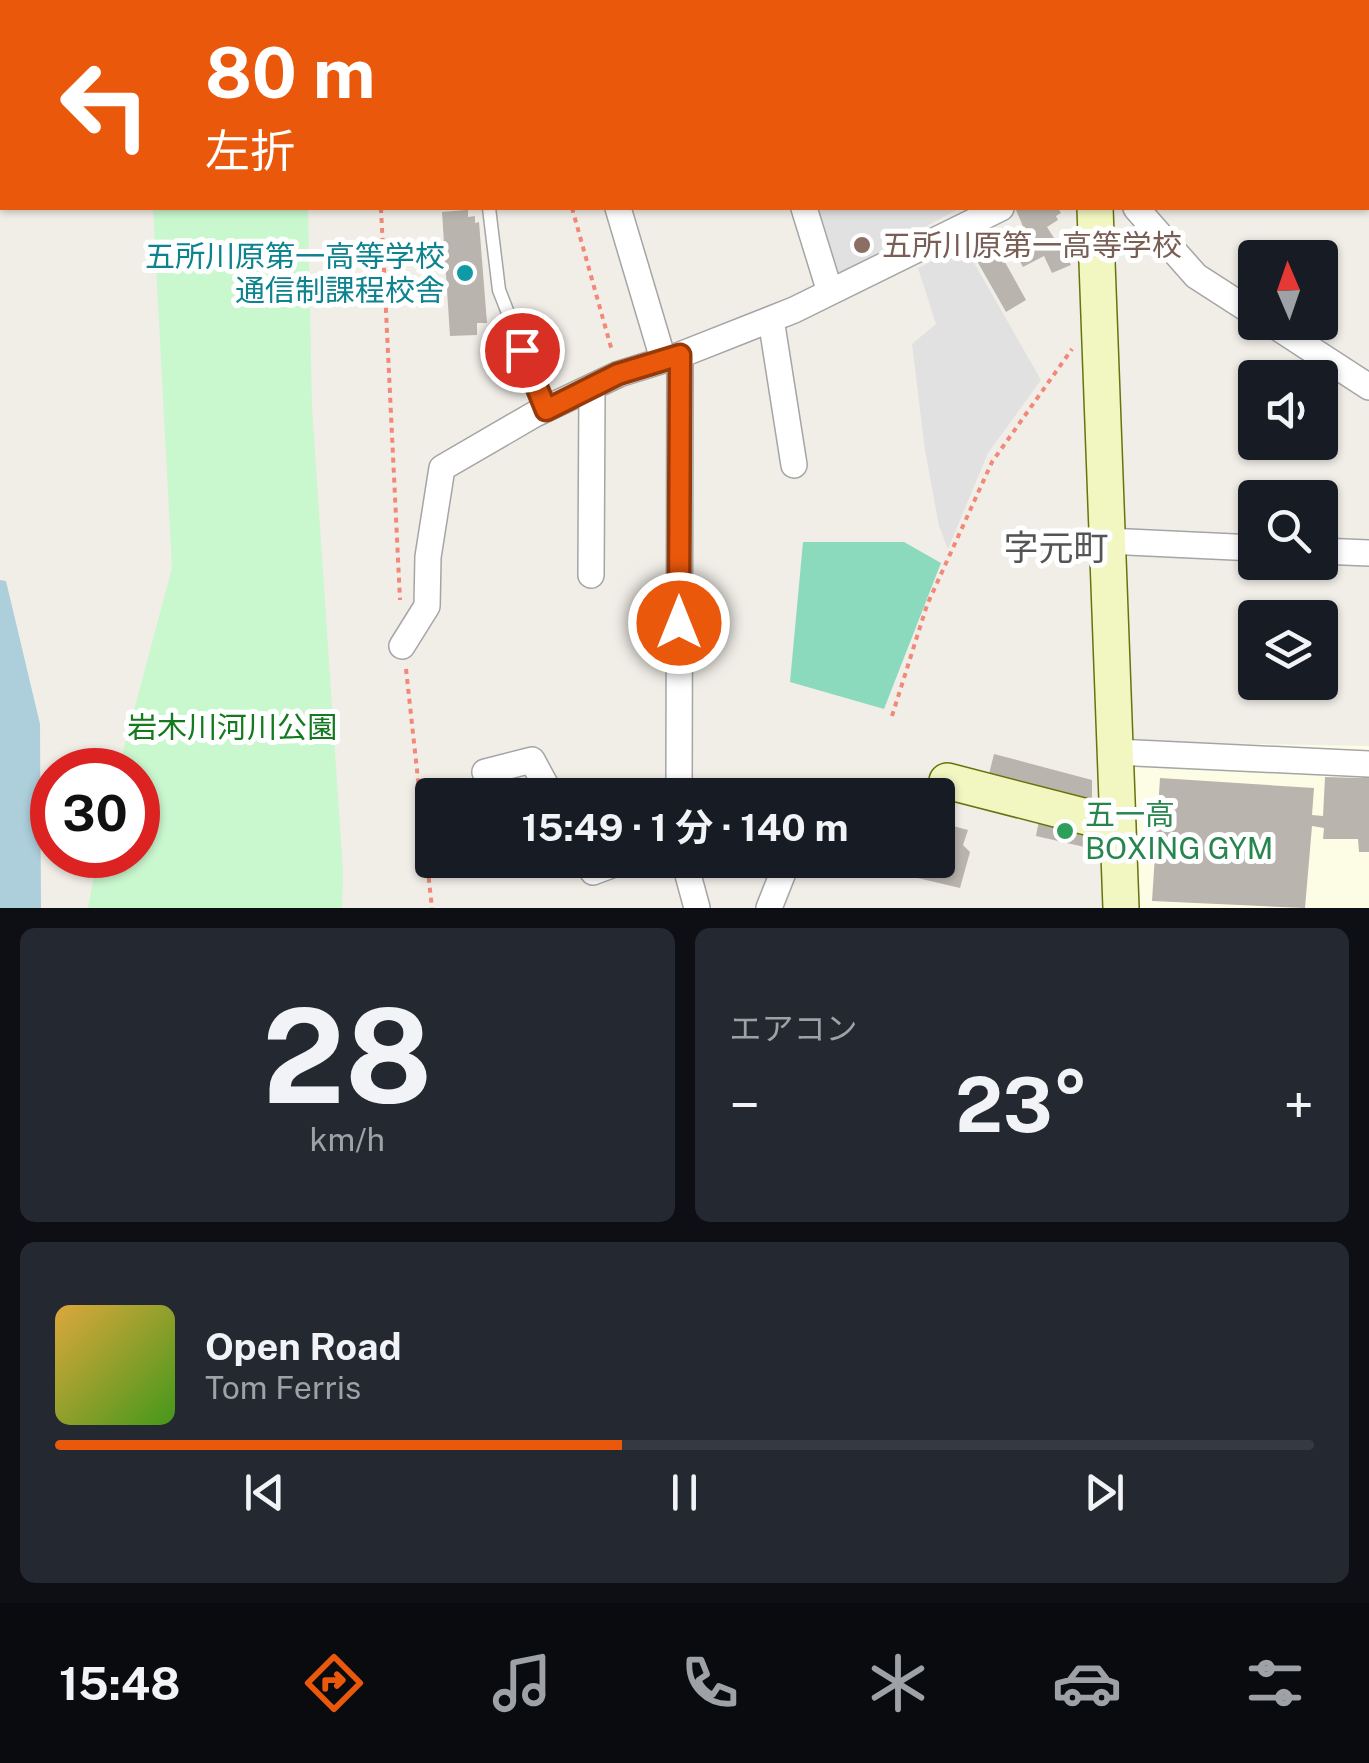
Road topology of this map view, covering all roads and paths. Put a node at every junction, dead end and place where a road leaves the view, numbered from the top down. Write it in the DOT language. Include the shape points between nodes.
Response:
graph roads {
  1 [pos="381,210"];
  2 [pos="489,210"];
  3 [pos="573,210"];
  4 [pos="619,210"];
  5 [pos="805,210"];
  6 [pos="997,210"];
  7 [pos="1096,210"];
  8 [pos="1138,210"];
  9 [pos="830,292"];
  10 [pos="1238,303"];
  11 [pos="772,319"];
  12 [pos="1080,338"];
  13 [pos="1297,340"];
  14 [pos="671,357"];
  15 [pos="618,374"];
  16 [pos="1369,387"];
  17 [pos="592,389"];
  18 [pos="546,410"];
  19 [pos="794,465"];
  20 [pos="1107,541"];
  21 [pos="1238,547"];
  22 [pos="1338,552"];
  23 [pos="1369,553"];
  24 [pos="591,574"];
  25 [pos="402,646"];
  26 [pos="892,716"];
  27 [pos="1115,752"];
  28 [pos="1369,764"];
  29 [pos="485,772"];
  30 [pos="542,778"];
  31 [pos="679,778"];
  32 [pos="955,783"];
  33 [pos="1118,824"];
  34 [pos="688,878"];
  35 [pos="781,878"];
  36 [pos="432,908"];
  37 [pos="696,908"];
  38 [pos="769,908"];
  39 [pos="1121,908"];
  1 -- 25 [label="path"];
  2 -- 18 [label="lane" via="498,290"];
  3 -- 15 [label="path"];
  4 -- 14 [label="street"];
  5 -- 9 [label="street"];
  6 -- 9 [label="street"];
  7 -- 20 [label="street"];
  8 -- 10 [label="street" via="1196,276"];
  9 -- 11 [label="street"];
  11 -- 14 [label="street"];
  11 -- 19 [label="street"];
  12 -- 26 [label="path" via="992,462 927,605"];
  13 -- 16 [label="street"];
  14 -- 15 [label="street"];
  14 -- 31 [label="street"];
  15 -- 17 [label="street"];
  17 -- 18 [label="street"];
  17 -- 24 [label="street"];
  18 -- 25 [label="street" via="442,468 427,606"];
  20 -- 21 [label="street"];
  20 -- 27 [label="street"];
  22 -- 23 [label="street"];
  25 -- 36 [label="path"];
  27 -- 28 [label="street"];
  27 -- 33 [label="street"];
  29 -- 30 [label="street" via="532,760"];
  32 -- 33 [label="street"];
  33 -- 39 [label="street"];
  34 -- 37 [label="street"];
  35 -- 38 [label="street"];
}
